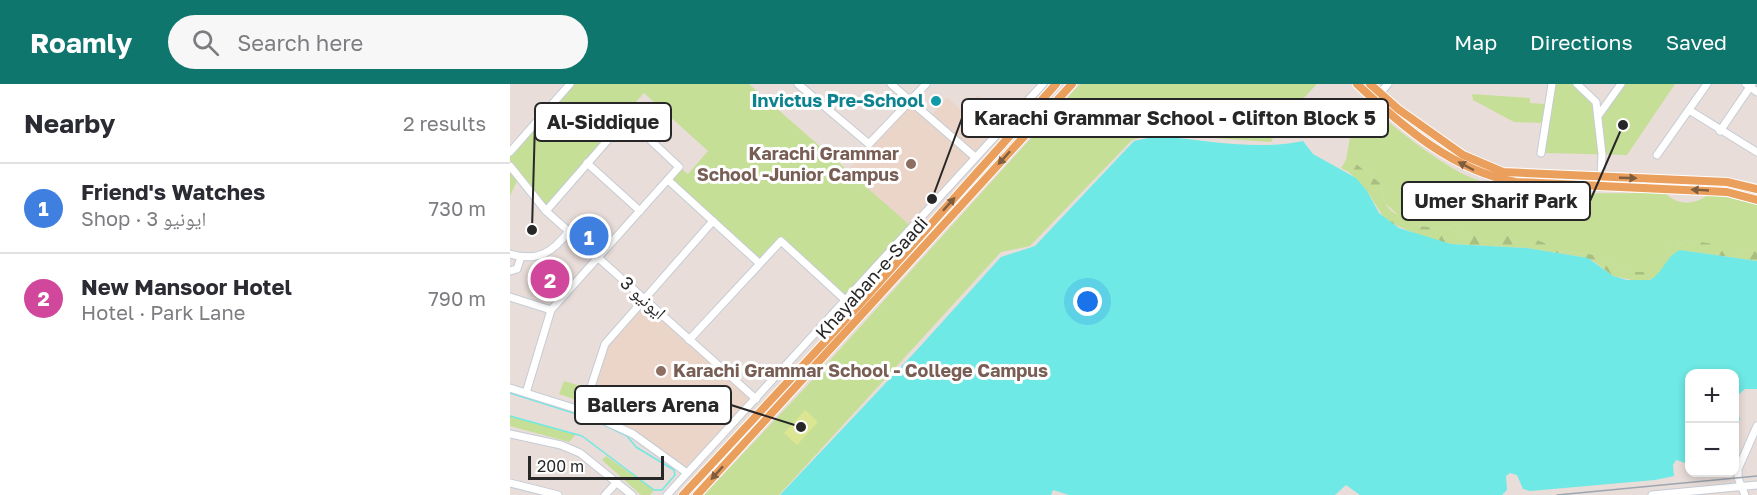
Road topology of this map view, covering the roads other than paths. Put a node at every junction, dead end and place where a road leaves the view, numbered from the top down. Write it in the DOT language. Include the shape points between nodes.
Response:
graph roads {
  1 [pos="570,84"];
  2 [pos="798,84"];
  3 [pos="891,84"];
  4 [pos="926,84"];
  5 [pos="1043,84"];
  6 [pos="1056,84"];
  7 [pos="1072,84"];
  8 [pos="1357,84"];
  9 [pos="1370,84"];
  10 [pos="1388,84"];
  11 [pos="1552,84"];
  12 [pos="1622,84"];
  13 [pos="1707,84"];
  14 [pos="1582,86"];
  15 [pos="1751,87"];
  16 [pos="1380,93"];
  17 [pos="910,102"];
  18 [pos="1388,106"];
  19 [pos="1689,110"];
  20 [pos="1396,113"];
  21 [pos="1598,117"];
  22 [pos="1720,130"];
  23 [pos="510,152"];
  24 [pos="1757,152"];
  25 [pos="1541,153"];
  26 [pos="1657,155"];
  27 [pos="975,158"];
  28 [pos="587,163"];
  29 [pos="510,166"];
  30 [pos="1601,177"];
  31 [pos="668,180"];
  32 [pos="1757,189"];
  33 [pos="1757,200"];
  34 [pos="546,210"];
  35 [pos="640,212"];
  36 [pos="713,221"];
  37 [pos="569,231"];
  38 [pos="510,254"];
  39 [pos="520,257"];
  40 [pos="599,258"];
  41 [pos="759,263"];
  42 [pos="510,271"];
  43 [pos="510,297"];
  44 [pos="644,299"];
  45 [pos="846,300"];
  46 [pos="855,309"];
  47 [pos="551,310"];
  48 [pos="689,340"];
  49 [pos="510,388"];
  50 [pos="526,393"];
  51 [pos="756,399"];
  52 [pos="583,411"];
  53 [pos="1757,426"];
  54 [pos="510,434"];
  55 [pos="687,473"];
  56 [pos="617,482"];
  57 [pos="510,483"];
  58 [pos="1757,485"];
  59 [pos="1743,487"];
  60 [pos="1664,494"];
  61 [pos="558,495"];
  62 [pos="605,495"];
  63 [pos="632,495"];
  64 [pos="666,495"];
  65 [pos="683,495"];
  66 [pos="697,495"];
  67 [pos="1652,495"];
  68 [pos="1745,495"];
  1 -- 23 [label="street"];
  2 -- 17 [label="street" via="864,143 873,143"];
  3 -- 17 [label="street"];
  4 -- 17 [label="street"];
  5 -- 27 [label="street"];
  46 -- 6 [label="main road, Khayaban-e-Saadi, one-way"];
  7 -- 66 [label="main road, Khayaban-e-Saadi, one-way"];
  8 -- 18 [label="main road"];
  9 -- 16 [label="main road"];
  10 -- 16 [label="street"];
  11 -- 25 [label="street"];
  12 -- 21 [label="street"];
  13 -- 19 [label="street"];
  14 -- 21 [label="street" via="1596,102"];
  15 -- 22 [label="street"];
  16 -- 18 [label="main road"];
  17 -- 27 [label="street"];
  18 -- 20 [label="main road"];
  19 -- 22 [label="street"];
  19 -- 26 [label="street"];
  20 -- 30 [label="main road" via="1486,166 1518,174"];
  33 -- 20 [label="main road, one-way" via="1727,192 1497,179 1458,162"];
  21 -- 30 [label="street"];
  22 -- 24 [label="street"];
  27 -- 45 [label="street"];
  28 -- 31 [label="street" via="627,118 679,167"];
  28 -- 34 [label="street"];
  28 -- 35 [label="street"];
  29 -- 34 [label="street, ایونیو 3"];
  30 -- 32 [label="main road, one-way" via="1727,182"];
  31 -- 35 [label="street"];
  31 -- 36 [label="street"];
  34 -- 37 [label="street, ایونیو 3"];
  35 -- 40 [label="street"];
  36 -- 41 [label="street"];
  36 -- 44 [label="street"];
  37 -- 39 [label="street" via="548,253"];
  37 -- 40 [label="street, ایونیو 3"];
  38 -- 39 [label="street"];
  39 -- 42 [label="street" via="517,269"];
  40 -- 44 [label="street, ایونیو 3"];
  40 -- 47 [label="street"];
  41 -- 45 [label="street" via="781,241"];
  41 -- 48 [label="street"];
  43 -- 47 [label="street"];
  44 -- 48 [label="street, ایونیو 3"];
  44 -- 52 [label="street" via="605,344"];
  45 -- 46 [label="street"];
  45 -- 51 [label="street"];
  46 -- 65 [label="main road, Khayaban-e-Saadi"];
  47 -- 50 [label="street"];
  48 -- 51 [label="street, ایونیو 3"];
  49 -- 50 [label="street"];
  50 -- 52 [label="street"];
  51 -- 55 [label="street"];
  52 -- 55 [label="street" via="633,434"];
  53 -- 59 [label="street" via="1738,469"];
  54 -- 56 [label="street" via="580,453"];
  55 -- 64 [label="street"];
  56 -- 62 [label="street"];
  56 -- 63 [label="street"];
  57 -- 61 [label="street"];
  58 -- 59 [label="street"];
  59 -- 60 [label="street"];
  59 -- 68 [label="street"];
  60 -- 67 [label="street"];
}
